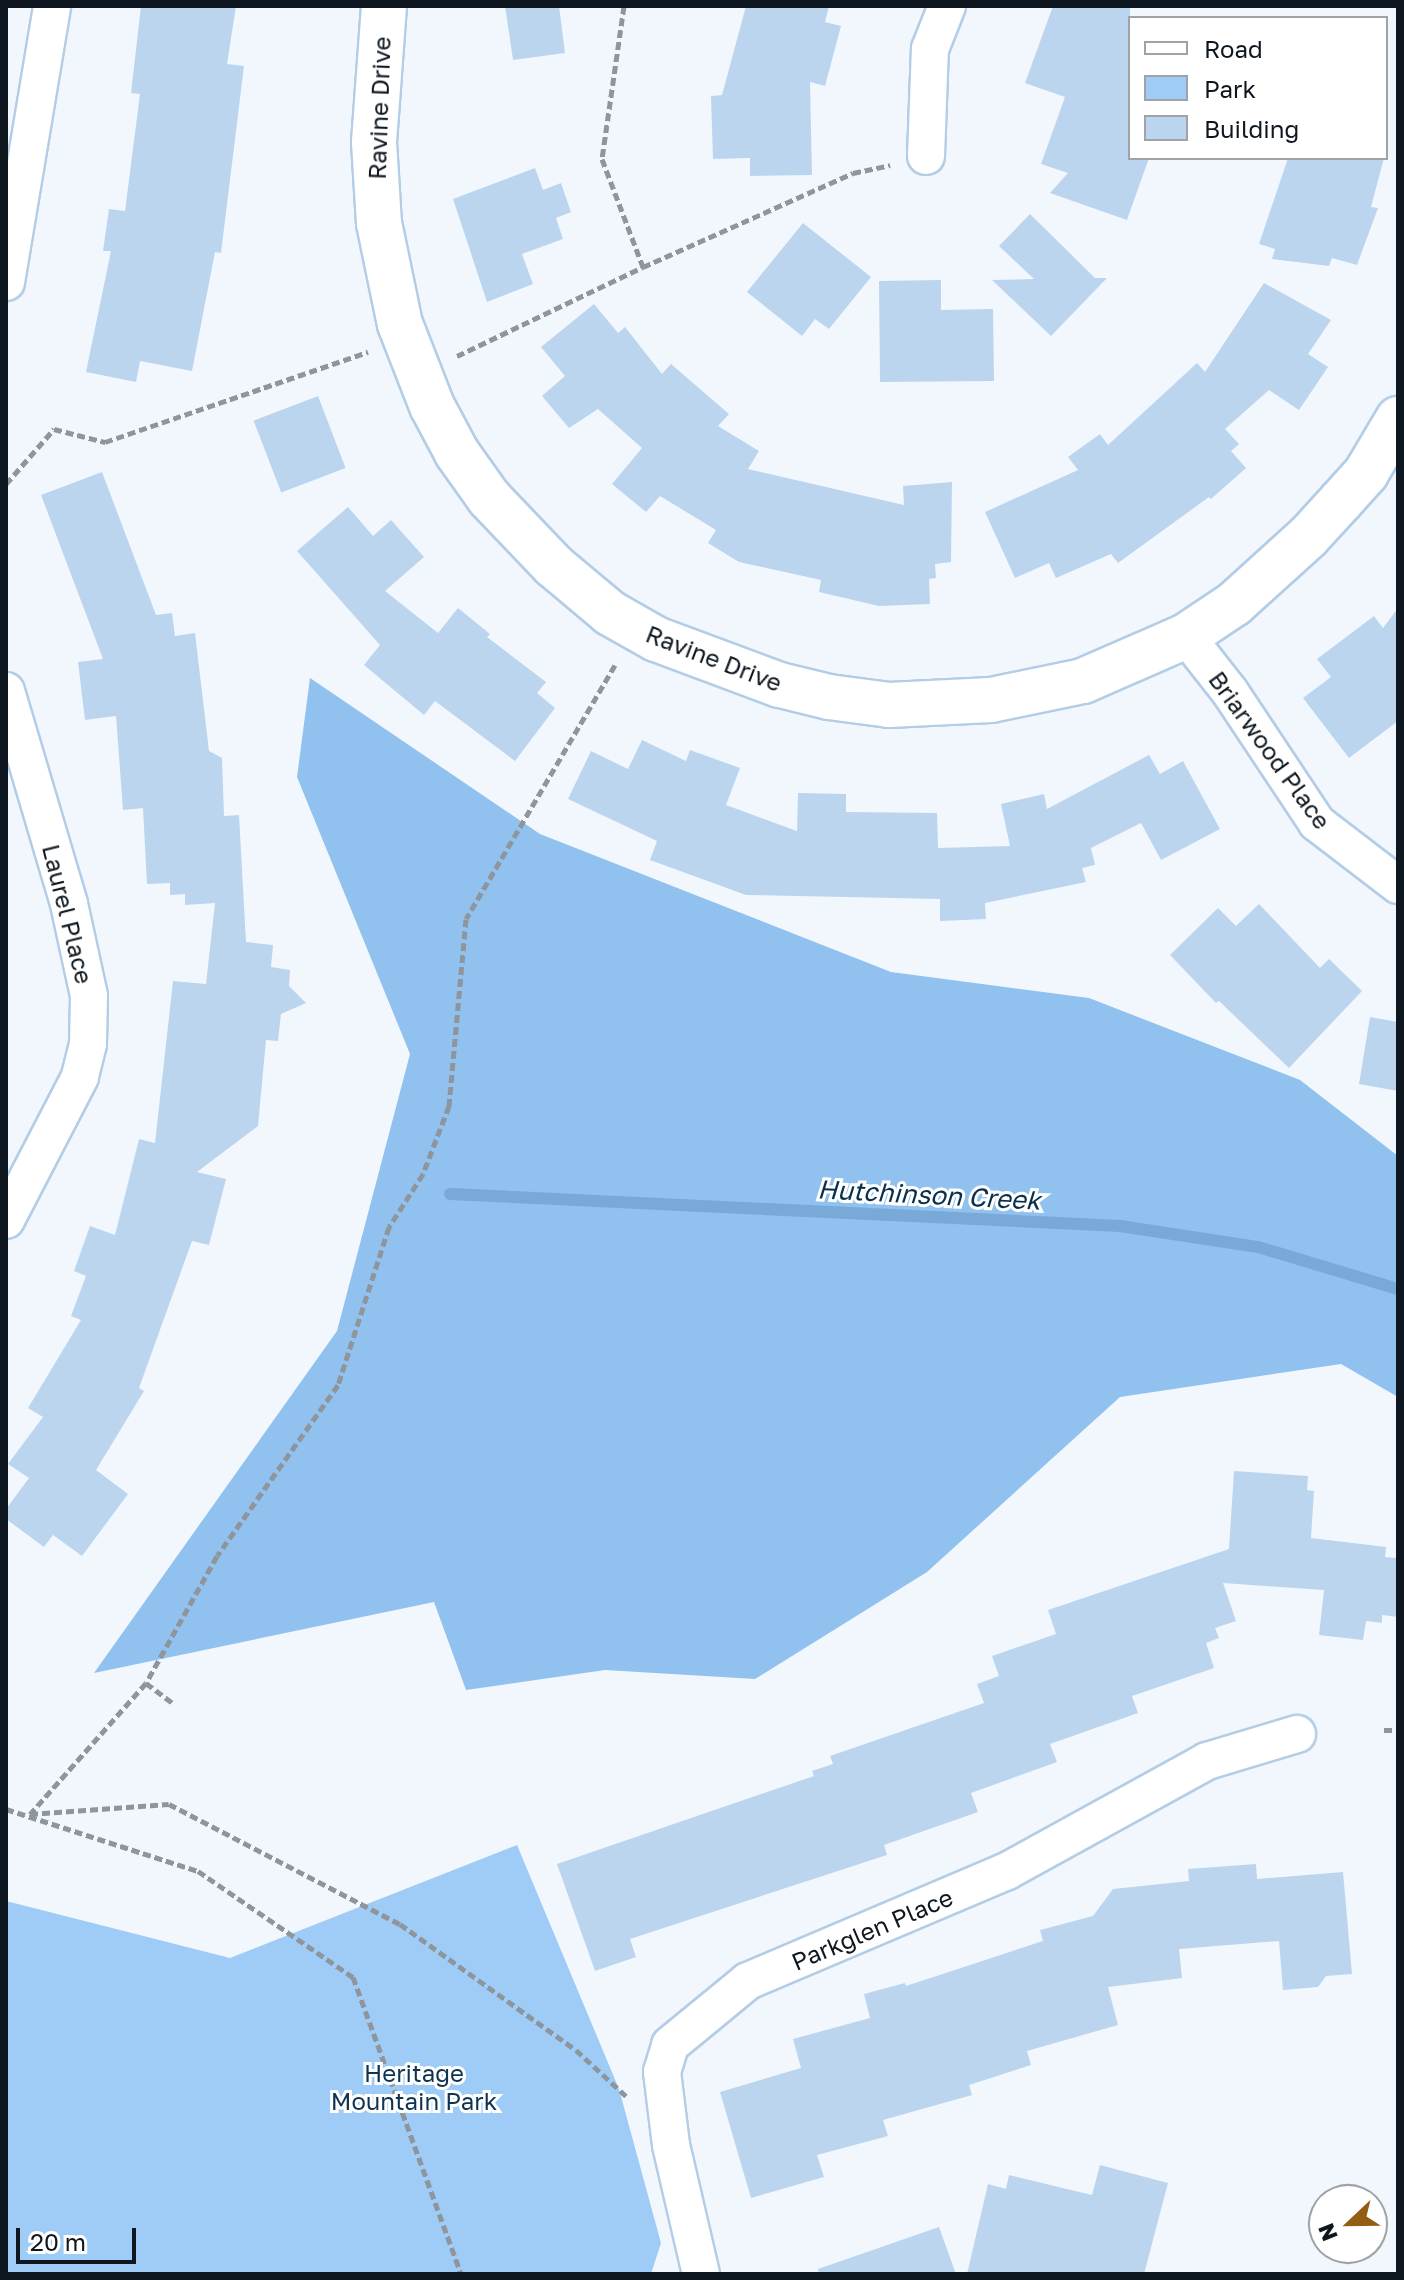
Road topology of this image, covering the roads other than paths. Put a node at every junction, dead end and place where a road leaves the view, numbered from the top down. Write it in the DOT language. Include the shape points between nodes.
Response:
graph roads {
  1 [pos="52,6"];
  2 [pos="384,6"];
  3 [pos="947,6"];
  4 [pos="926,156"];
  5 [pos="6,282"];
  6 [pos="1398,419"];
  7 [pos="1186,636"];
  8 [pos="6,691"];
  9 [pos="1398,885"];
  10 [pos="6,1220"];
  11 [pos="1297,1734"];
  12 [pos="701,2274"];
  1 -- 5 [label="street"];
  2 -- 7 [label="street, Ravine Drive" via="375,180 390,288 410,352 457,453 489,498 554,566 610,613 656,639 733,670 829,697 889,705 991,700 1041,691 1107,672"];
  3 -- 4 [label="street" via="930,49"];
  6 -- 7 [label="street, Ravine Drive" via="1366,473 1308,537 1234,604"];
  7 -- 9 [label="street, Briarwood Place" via="1317,823"];
  8 -- 10 [label="street, Laurel Place" via="69,904 89,996 88,1044 80,1077"];
  11 -- 12 [label="street, Parkglen Place" via="1207,1761 1007,1871 748,1981 670,2045 662,2072 671,2145"];
}
